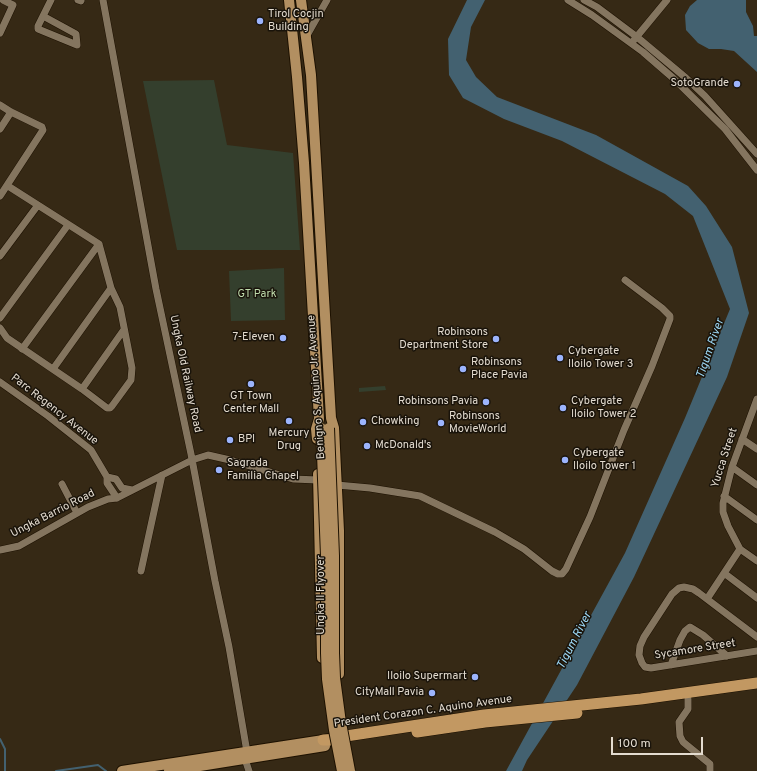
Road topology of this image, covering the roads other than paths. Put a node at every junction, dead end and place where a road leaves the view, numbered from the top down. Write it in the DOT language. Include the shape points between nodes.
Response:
graph roads {
  1 [pos="3,0"];
  2 [pos="51,0"];
  3 [pos="103,0"];
  4 [pos="288,0"];
  5 [pos="301,0"];
  6 [pos="327,0"];
  7 [pos="568,0"];
  8 [pos="584,0"];
  9 [pos="667,0"];
  10 [pos="14,2"];
  11 [pos="43,16"];
  12 [pos="0,33"];
  13 [pos="306,37"];
  14 [pos="637,37"];
  15 [pos="631,44"];
  16 [pos="0,105"];
  17 [pos="11,112"];
  18 [pos="0,129"];
  19 [pos="757,154"];
  20 [pos="757,170"];
  21 [pos="8,186"];
  22 [pos="0,196"];
  23 [pos="38,204"];
  24 [pos="68,225"];
  25 [pos="99,244"];
  26 [pos="0,256"];
  27 [pos="625,280"];
  28 [pos="111,288"];
  29 [pos="312,310"];
  30 [pos="325,310"];
  31 [pos="0,318"];
  32 [pos="0,328"];
  33 [pos="123,331"];
  34 [pos="22,349"];
  35 [pos="53,369"];
  36 [pos="0,382"];
  37 [pos="82,389"];
  38 [pos="757,399"];
  39 [pos="755,411"];
  40 [pos="325,423"];
  41 [pos="742,439"];
  42 [pos="757,449"];
  43 [pos="192,460"];
  44 [pos="732,467"];
  45 [pos="162,475"];
  46 [pos="107,477"];
  47 [pos="318,480"];
  48 [pos="62,484"];
  49 [pos="337,484"];
  50 [pos="757,485"];
  51 [pos="132,490"];
  52 [pos="724,496"];
  53 [pos="117,498"];
  54 [pos="76,514"];
  55 [pos="757,520"];
  56 [pos="740,549"];
  57 [pos="0,550"];
  58 [pos="757,560"];
  59 [pos="141,571"];
  60 [pos="724,574"];
  61 [pos="320,598"];
  62 [pos="339,598"];
  63 [pos="757,598"];
  64 [pos="707,599"];
  65 [pos="757,637"];
  66 [pos="757,650"];
  67 [pos="727,656"];
  68 [pos="671,665"];
  69 [pos="323,677"];
  70 [pos="757,683"];
  71 [pos="729,688"];
  72 [pos="688,699"];
  73 [pos="581,709"];
  74 [pos="340,740"];
  75 [pos="246,755"];
  76 [pos="122,771"];
  77 [pos="169,771"];
  78 [pos="249,771"];
  79 [pos="337,771"];
  80 [pos="342,771"];
  81 [pos="346,771"];
  82 [pos="350,771"];
  83 [pos="354,771"];
  84 [pos="710,771"];
  1 -- 10 [label="street"];
  2 -- 11 [label="street"];
  3 -- 43 [label="street, Ungka Old Railway Road" via="156,289"];
  4 -- 29 [label="main road, Benigno S. Aquino Jr. Avenue" via="298,77"];
  5 -- 13 [label="main road, Benigno S. Aquino Jr. Avenue"];
  6 -- 13 [label="street"];
  7 -- 15 [label="street"];
  8 -- 14 [label="street"];
  9 -- 14 [label="street"];
  10 -- 12 [label="street"];
  11 -- 11 [label="street" via="38,29 77,45 76,34"];
  13 -- 30 [label="main road, Benigno S. Aquino Jr. Avenue" via="314,114"];
  14 -- 15 [label="street"];
  14 -- 19 [label="street" via="705,96"];
  15 -- 20 [label="street" via="701,104 725,129"];
  16 -- 17 [label="street"];
  17 -- 18 [label="street"];
  17 -- 21 [label="street" via="42,127 43,130"];
  21 -- 22 [label="street"];
  21 -- 23 [label="street"];
  23 -- 24 [label="street"];
  23 -- 26 [label="street"];
  24 -- 25 [label="street"];
  24 -- 31 [label="street"];
  25 -- 28 [label="street"];
  25 -- 34 [label="street"];
  27 -- 49 [label="street" via="662,308 670,319 590,517 562,574 556,573 524,549 495,532 420,496"];
  28 -- 33 [label="street" via="120,308"];
  28 -- 35 [label="street"];
  29 -- 30 [label="main road"];
  29 -- 40 [label="main road, Benigno S. Aquino Jr. Avenue"];
  30 -- 40 [label="main road, Benigno S. Aquino Jr. Avenue"];
  32 -- 34 [label="street" via="7,338"];
  33 -- 37 [label="street"];
  33 -- 37 [label="street" via="132,368 128,386 110,408"];
  34 -- 35 [label="street"];
  35 -- 37 [label="street"];
  36 -- 46 [label="street, Parc Regency Avenue" via="91,450"];
  38 -- 39 [label="street, Yucca Street"];
  39 -- 41 [label="street, Yucca Street"];
  40 -- 47 [label="main road, Benigno S. Aquino Jr. Avenue" via="316,429"];
  40 -- 49 [label="main road, Benigno S. Aquino Jr. Avenue" via="334,428"];
  40 -- 80 [label="main road, Ungka II Flyover, bridge" via="327,679"];
  40 -- 82 [label="main road, Ungka II Flyover, bridge" via="334,556 335,678"];
  41 -- 42 [label="street"];
  41 -- 44 [label="street, Yucca Street"];
  43 -- 45 [label="street, Ungka Barrio Road"];
  43 -- 47 [label="street, Ungka Barrio Road" via="208,455 293,479"];
  43 -- 75 [label="street, Ungka Old Railway Road" via="229,647"];
  44 -- 50 [label="street"];
  44 -- 52 [label="street, Yucca Street"];
  45 -- 51 [label="street, Ungka Barrio Road"];
  45 -- 59 [label="street"];
  46 -- 51 [label="street" via="116,479 122,488"];
  46 -- 53 [label="street, Parc Regency Avenue" via="107,483"];
  47 -- 61 [label="main road, Benigno S. Aquino Jr. Avenue"];
  48 -- 54 [label="street"];
  49 -- 62 [label="main road, Benigno S. Aquino Jr. Avenue"];
  51 -- 53 [label="street, Ungka Barrio Road"];
  52 -- 55 [label="street"];
  52 -- 56 [label="street, Yucca Street" via="723,512"];
  53 -- 54 [label="street, Ungka Barrio Road" via="88,506"];
  54 -- 57 [label="street, Ungka Barrio Road" via="19,546"];
  56 -- 58 [label="street, Yucca Street"];
  56 -- 60 [label="street"];
  60 -- 63 [label="street"];
  60 -- 64 [label="street"];
  61 -- 62 [label="main road"];
  61 -- 69 [label="main road, Benigno S. Aquino Jr. Avenue"];
  62 -- 74 [label="main road, Benigno S. Aquino Jr. Avenue"];
  64 -- 65 [label="street"];
  64 -- 68 [label="street, Sycamore Street" via="693,589 679,588 672,594 644,637 639,655 645,667"];
  66 -- 67 [label="street, Sycamore Street"];
  67 -- 68 [label="street, Sycamore Street"];
  67 -- 68 [label="street" via="690,627 685,630 680,640"];
  69 -- 74 [label="highway" via="332,691"];
  70 -- 71 [label="highway, President Corazon C. Aquino Avenue"];
  71 -- 72 [label="highway, President Corazon C. Aquino Avenue"];
  71 -- 73 [label="highway, President Corazon C. Aquino Avenue"];
  72 -- 73 [label="highway, President Corazon C. Aquino Avenue" via="667,703"];
  72 -- 84 [label="street" via="688,709 679,722 680,736 683,742 710,764"];
  73 -- 74 [label="highway, President Corazon C. Aquino Avenue"];
  74 -- 75 [label="main road, President Corazon C. Aquino Avenue"];
  74 -- 79 [label="highway, Benigno S. Aquino Jr. Avenue"];
  74 -- 81 [label="highway"];
  74 -- 83 [label="highway, Benigno S. Aquino Jr. Avenue"];
  75 -- 76 [label="main road, President Corazon C. Aquino Avenue"];
  75 -- 77 [label="main road, President Corazon C. Aquino Avenue"];
  75 -- 78 [label="street, Ungka Old Railway Road"];
}
